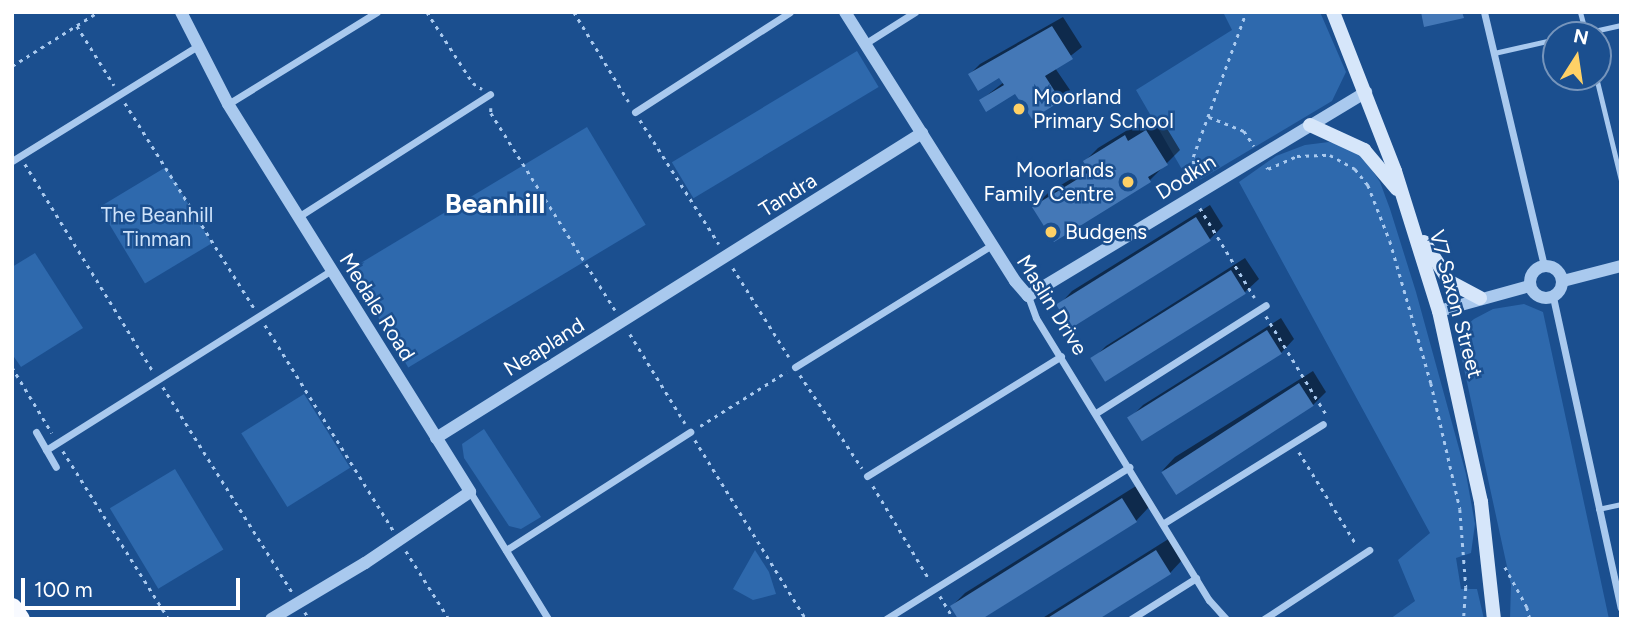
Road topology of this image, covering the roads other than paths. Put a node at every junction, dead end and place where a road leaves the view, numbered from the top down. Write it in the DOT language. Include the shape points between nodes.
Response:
graph roads {
  1 [pos="181,12"];
  2 [pos="377,12"];
  3 [pos="790,12"];
  4 [pos="845,12"];
  5 [pos="915,12"];
  6 [pos="1333,12"];
  7 [pos="1484,12"];
  8 [pos="1542,42"];
  9 [pos="866,43"];
  10 [pos="196,47"];
  11 [pos="1494,53"];
  12 [pos="1599,91"];
  13 [pos="1366,92"];
  14 [pos="491,94"];
  15 [pos="228,104"];
  16 [pos="635,112"];
  17 [pos="1310,125"];
  18 [pos="922,133"];
  19 [pos="12,161"];
  20 [pos="1621,180"];
  21 [pos="1404,198"];
  22 [pos="298,217"];
  23 [pos="1411,219"];
  24 [pos="992,245"];
  25 [pos="1544,266"];
  26 [pos="1621,266"];
  27 [pos="332,270"];
  28 [pos="1563,281"];
  29 [pos="1530,286"];
  30 [pos="674,290"];
  31 [pos="1028,296"];
  32 [pos="1553,297"];
  33 [pos="1480,298"];
  34 [pos="1266,305"];
  35 [pos="1439,311"];
  36 [pos="1061,356"];
  37 [pos="795,367"];
  38 [pos="1096,413"];
  39 [pos="1323,424"];
  40 [pos="36,432"];
  41 [pos="690,432"];
  42 [pos="436,438"];
  43 [pos="46,450"];
  44 [pos="56,467"];
  45 [pos="1129,467"];
  46 [pos="867,477"];
  47 [pos="470,492"];
  48 [pos="1621,504"];
  49 [pos="1598,509"];
  50 [pos="1164,523"];
  51 [pos="506,550"];
  52 [pos="1366,553"];
  53 [pos="1196,578"];
  54 [pos="12,607"];
  55 [pos="1621,608"];
  56 [pos="20,619"];
  57 [pos="271,619"];
  58 [pos="548,619"];
  59 [pos="886,619"];
  60 [pos="1131,619"];
  61 [pos="1226,619"];
  62 [pos="1264,619"];
  63 [pos="1494,619"];
  1 -- 10 [label="street, Medale Road"];
  2 -- 15 [label="street"];
  3 -- 16 [label="street"];
  4 -- 9 [label="street, Maslin Drive"];
  5 -- 9 [label="street"];
  6 -- 13 [label="main road, V7 Saxon Street"];
  7 -- 11 [label="street"];
  8 -- 11 [label="lane"];
  9 -- 18 [label="street, Maslin Drive"];
  10 -- 15 [label="street, Medale Road"];
  10 -- 19 [label="street"];
  11 -- 25 [label="street"];
  12 -- 20 [label="lane"];
  13 -- 17 [label="street, Dodkin"];
  13 -- 21 [label="main road, V7 Saxon Street"];
  14 -- 22 [label="street"];
  15 -- 22 [label="street, Medale Road"];
  17 -- 21 [label="main road" via="1364,149"];
  17 -- 31 [label="street, Dodkin"];
  18 -- 24 [label="street, Maslin Drive"];
  18 -- 30 [label="street, Tandra"];
  21 -- 23 [label="main road, V7 Saxon Street"];
  22 -- 27 [label="street, Medale Road"];
  23 -- 33 [label="main road" via="1444,276"];
  23 -- 35 [label="main road, V7 Saxon Street"];
  24 -- 31 [label="street, Maslin Drive"];
  24 -- 37 [label="street"];
  25 -- 28 [label="street" via="1555,268"];
  25 -- 29 [label="street" via="1531,275"];
  26 -- 28 [label="street"];
  27 -- 42 [label="street, Medale Road"];
  27 -- 43 [label="street"];
  28 -- 32 [label="street"];
  29 -- 32 [label="street" via="1541,298"];
  29 -- 33 [label="street"];
  30 -- 42 [label="street, Neapland"];
  31 -- 36 [label="street, Maslin Drive" via="1036,318"];
  32 -- 49 [label="street"];
  33 -- 35 [label="street"];
  34 -- 38 [label="street"];
  35 -- 63 [label="main road, V7 Saxon Street" via="1481,502"];
  36 -- 38 [label="street, Maslin Drive"];
  36 -- 46 [label="street"];
  38 -- 45 [label="street, Maslin Drive"];
  39 -- 50 [label="street"];
  40 -- 43 [label="street"];
  41 -- 51 [label="street"];
  42 -- 47 [label="street, Medale Road"];
  43 -- 44 [label="street"];
  45 -- 50 [label="street, Maslin Drive"];
  45 -- 59 [label="street"];
  47 -- 51 [label="street, Medale Road"];
  47 -- 57 [label="street"];
  48 -- 49 [label="lane"];
  49 -- 55 [label="street"];
  50 -- 53 [label="street, Maslin Drive"];
  51 -- 58 [label="street, Medale Road"];
  52 -- 62 [label="street"];
  53 -- 60 [label="street"];
  53 -- 61 [label="street, Maslin Drive"];
  54 -- 56 [label="highway"];
}
